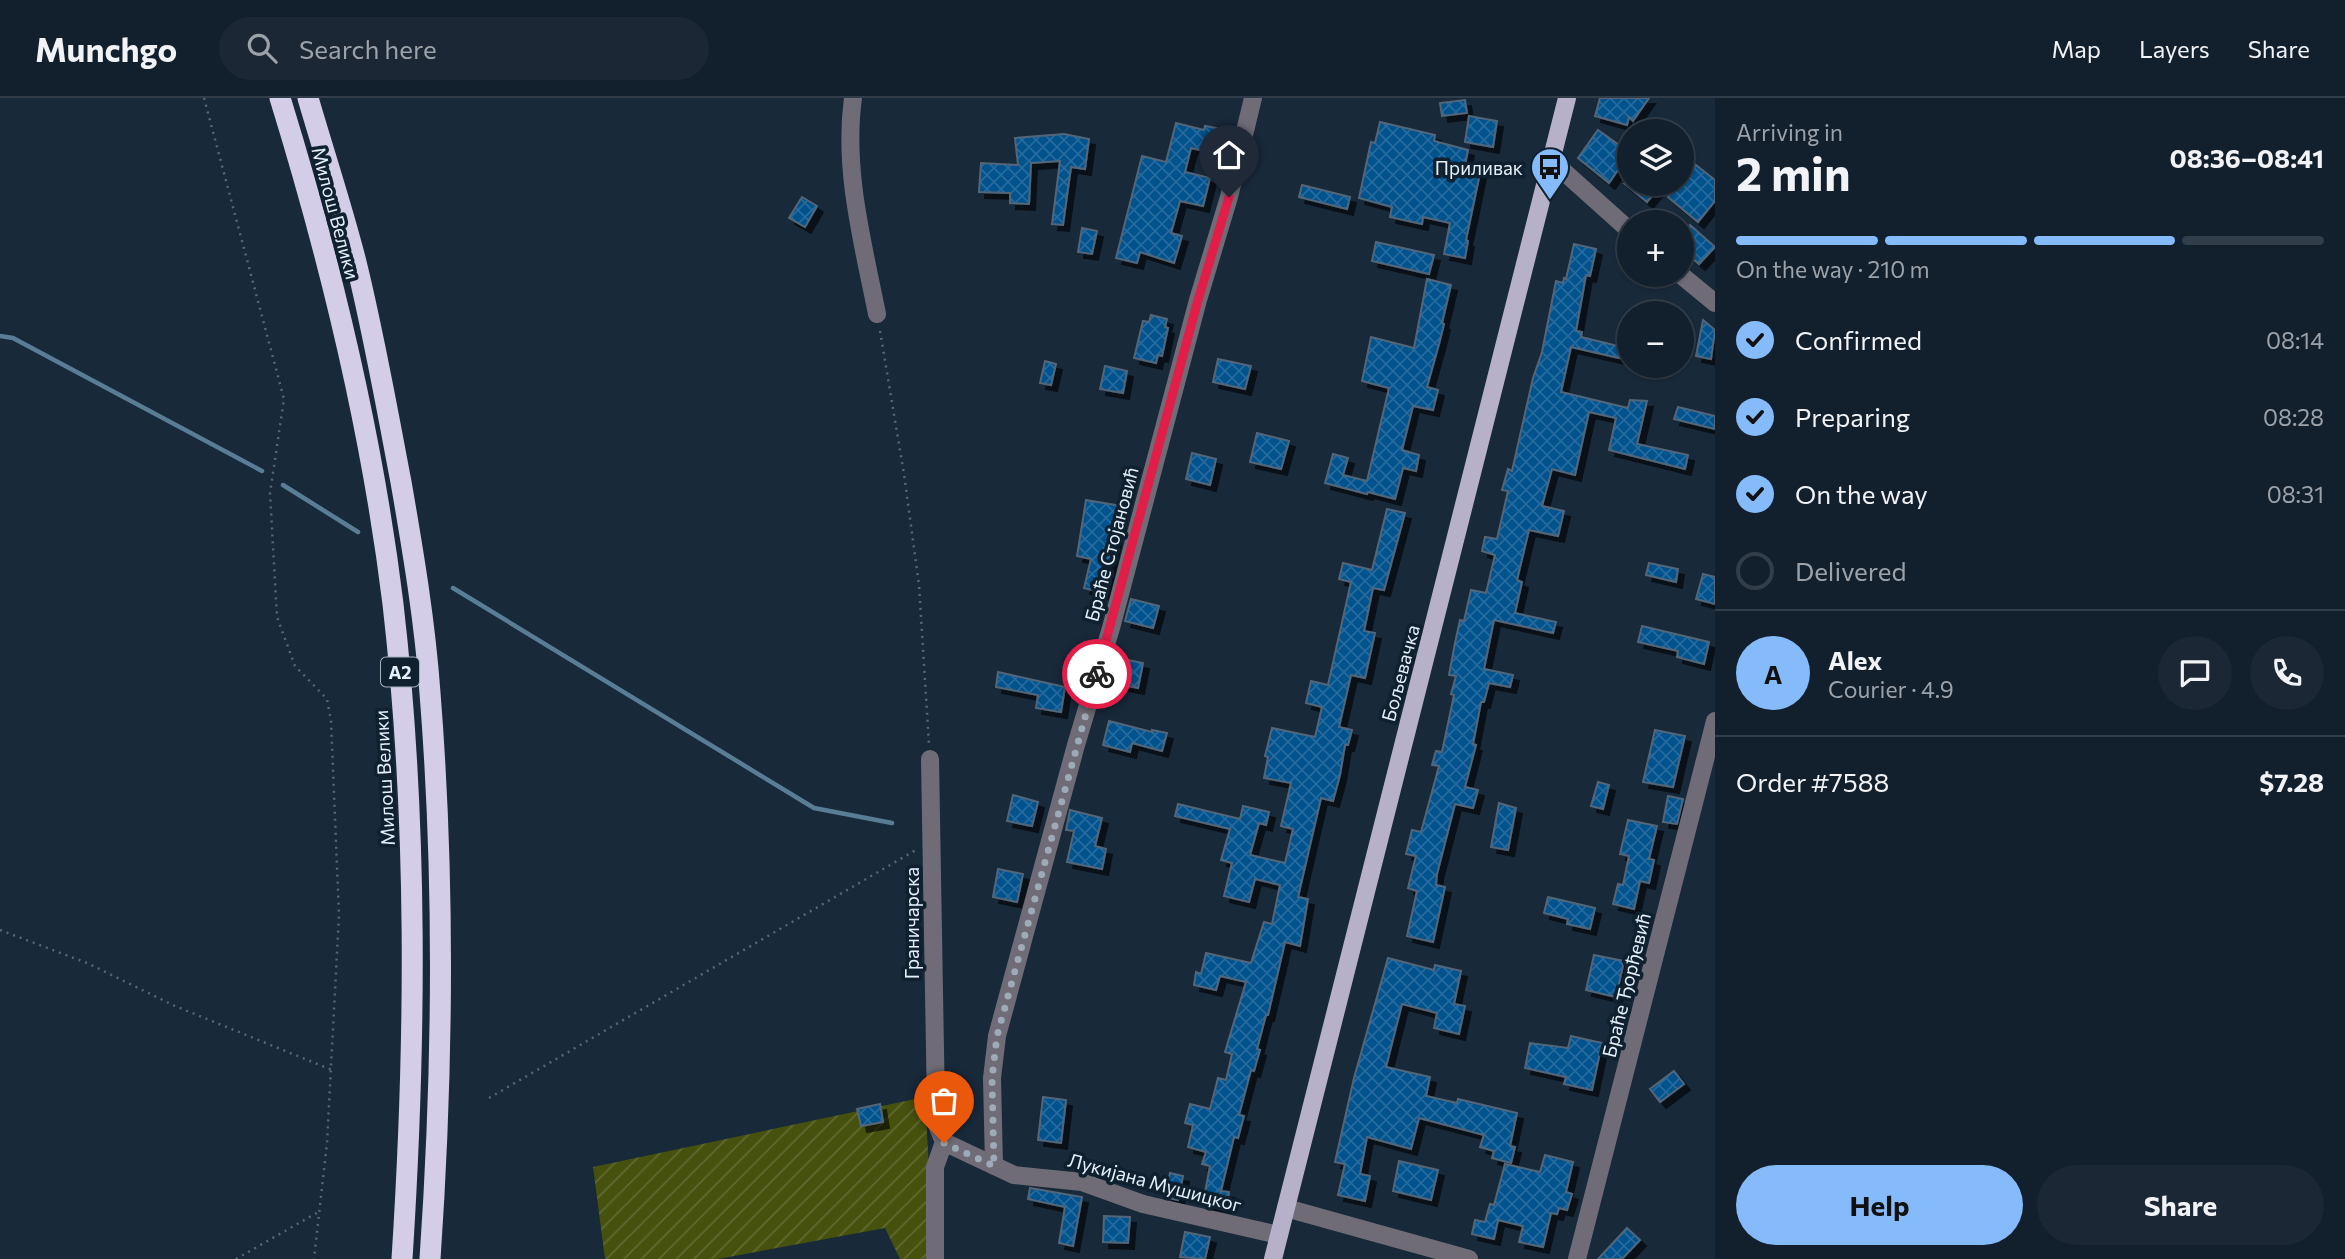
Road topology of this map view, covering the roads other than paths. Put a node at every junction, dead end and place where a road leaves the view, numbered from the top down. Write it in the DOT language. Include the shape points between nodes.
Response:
graph roads {
  1 [pos="280,98"];
  2 [pos="308,98"];
  3 [pos="853,98"];
  4 [pos="1253,98"];
  5 [pos="1567,98"];
  6 [pos="1552,161"];
  7 [pos="1617,219"];
  8 [pos="1694,286"];
  9 [pos="1715,303"];
  10 [pos="877,314"];
  11 [pos="1715,721"];
  12 [pos="930,759"];
  13 [pos="944,1143"];
  14 [pos="994,1166"];
  15 [pos="1286,1208"];
  16 [pos="1279,1235"];
  17 [pos="402,1259"];
  18 [pos="430,1259"];
  19 [pos="935,1259"];
  20 [pos="1273,1259"];
  21 [pos="1469,1259"];
  22 [pos="1577,1259"];
  1 -- 17 [label="highway, Милош Велики / A2" via="347,345 394,615 411,884 411,1066"];
  2 -- 18 [label="highway, Милош Велики / A2" via="374,341 407,519 430,690 440,966"];
  3 -- 10 [label="street" via="851,177"];
  4 -- 14 [label="street, Браће Стојановић" via="997,1036 992,1078"];
  5 -- 6 [label="main road, Бољевачка"];
  6 -- 7 [label="street"];
  6 -- 15 [label="main road, Бољевачка"];
  8 -- 9 [label="street"];
  11 -- 22 [label="street, Браће Ђорђевић"];
  12 -- 13 [label="street, Граничарска" via="936,1108"];
  13 -- 14 [label="street, Лукијана Мушицког"];
  13 -- 19 [label="street, Граничарска" via="935,1167"];
  14 -- 16 [label="street, Лукијана Мушицког" via="1014,1175 1082,1182 1143,1204"];
  15 -- 16 [label="main road, Бољевачка"];
  15 -- 21 [label="street"];
  16 -- 20 [label="main road, Бољевачка"];
}
